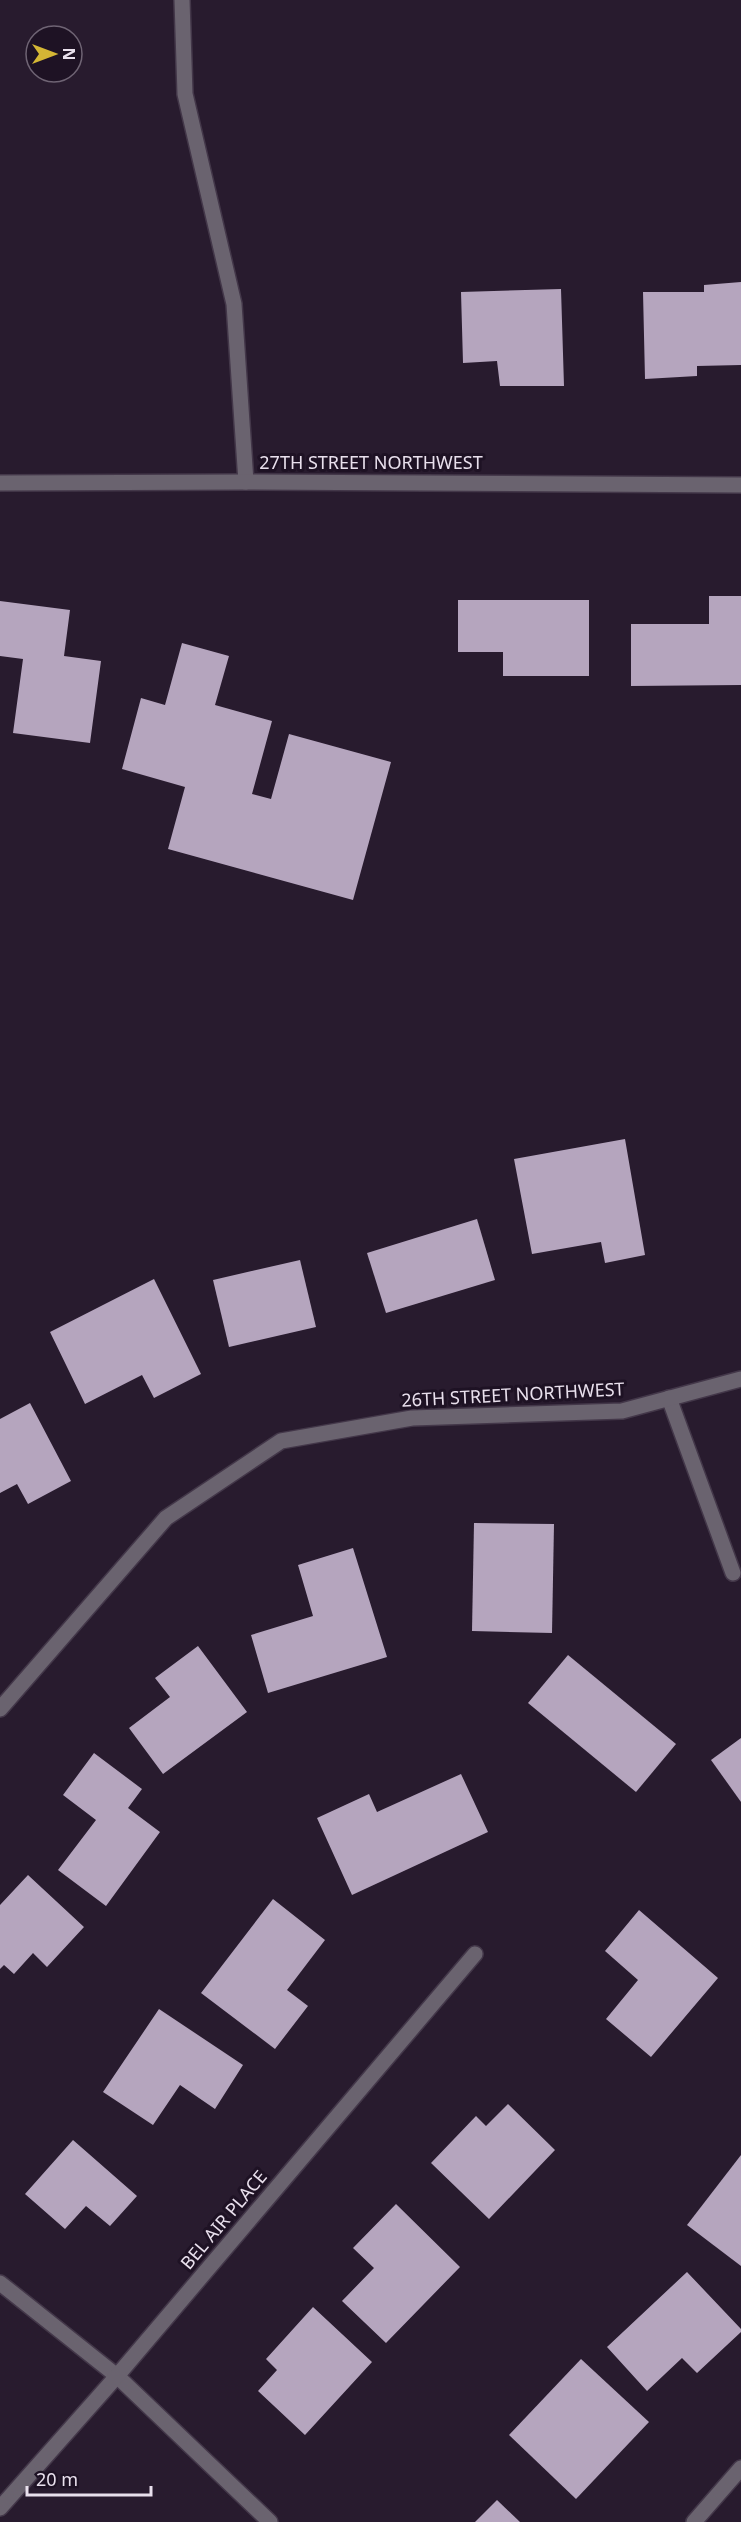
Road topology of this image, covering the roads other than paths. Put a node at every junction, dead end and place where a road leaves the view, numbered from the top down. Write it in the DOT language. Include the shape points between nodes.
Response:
graph roads {
  1 [pos="182,0"];
  2 [pos="246,482"];
  3 [pos="0,483"];
  4 [pos="741,485"];
  5 [pos="741,1379"];
  6 [pos="669,1398"];
  7 [pos="734,1573"];
  8 [pos="0,1709"];
  9 [pos="475,1954"];
  10 [pos="0,2283"];
  11 [pos="117,2376"];
  12 [pos="741,2468"];
  13 [pos="0,2508"];
  14 [pos="270,2522"];
  15 [pos="694,2522"];
  1 -- 2 [label="street" via="185,94 234,304"];
  2 -- 3 [label="street, 27TH STREET NORTHWEST"];
  2 -- 4 [label="street, 27TH STREET NORTHWEST"];
  5 -- 6 [label="street, 26TH STREET NORTHWEST"];
  6 -- 7 [label="street"];
  6 -- 8 [label="street, 26TH STREET NORTHWEST" via="622,1411 412,1418 281,1441 166,1518"];
  9 -- 11 [label="street, BEL AIR PLACE"];
  10 -- 11 [label="street"];
  11 -- 13 [label="street, BEL AIR PLACE"];
  11 -- 14 [label="street"];
  12 -- 15 [label="street"];
}
